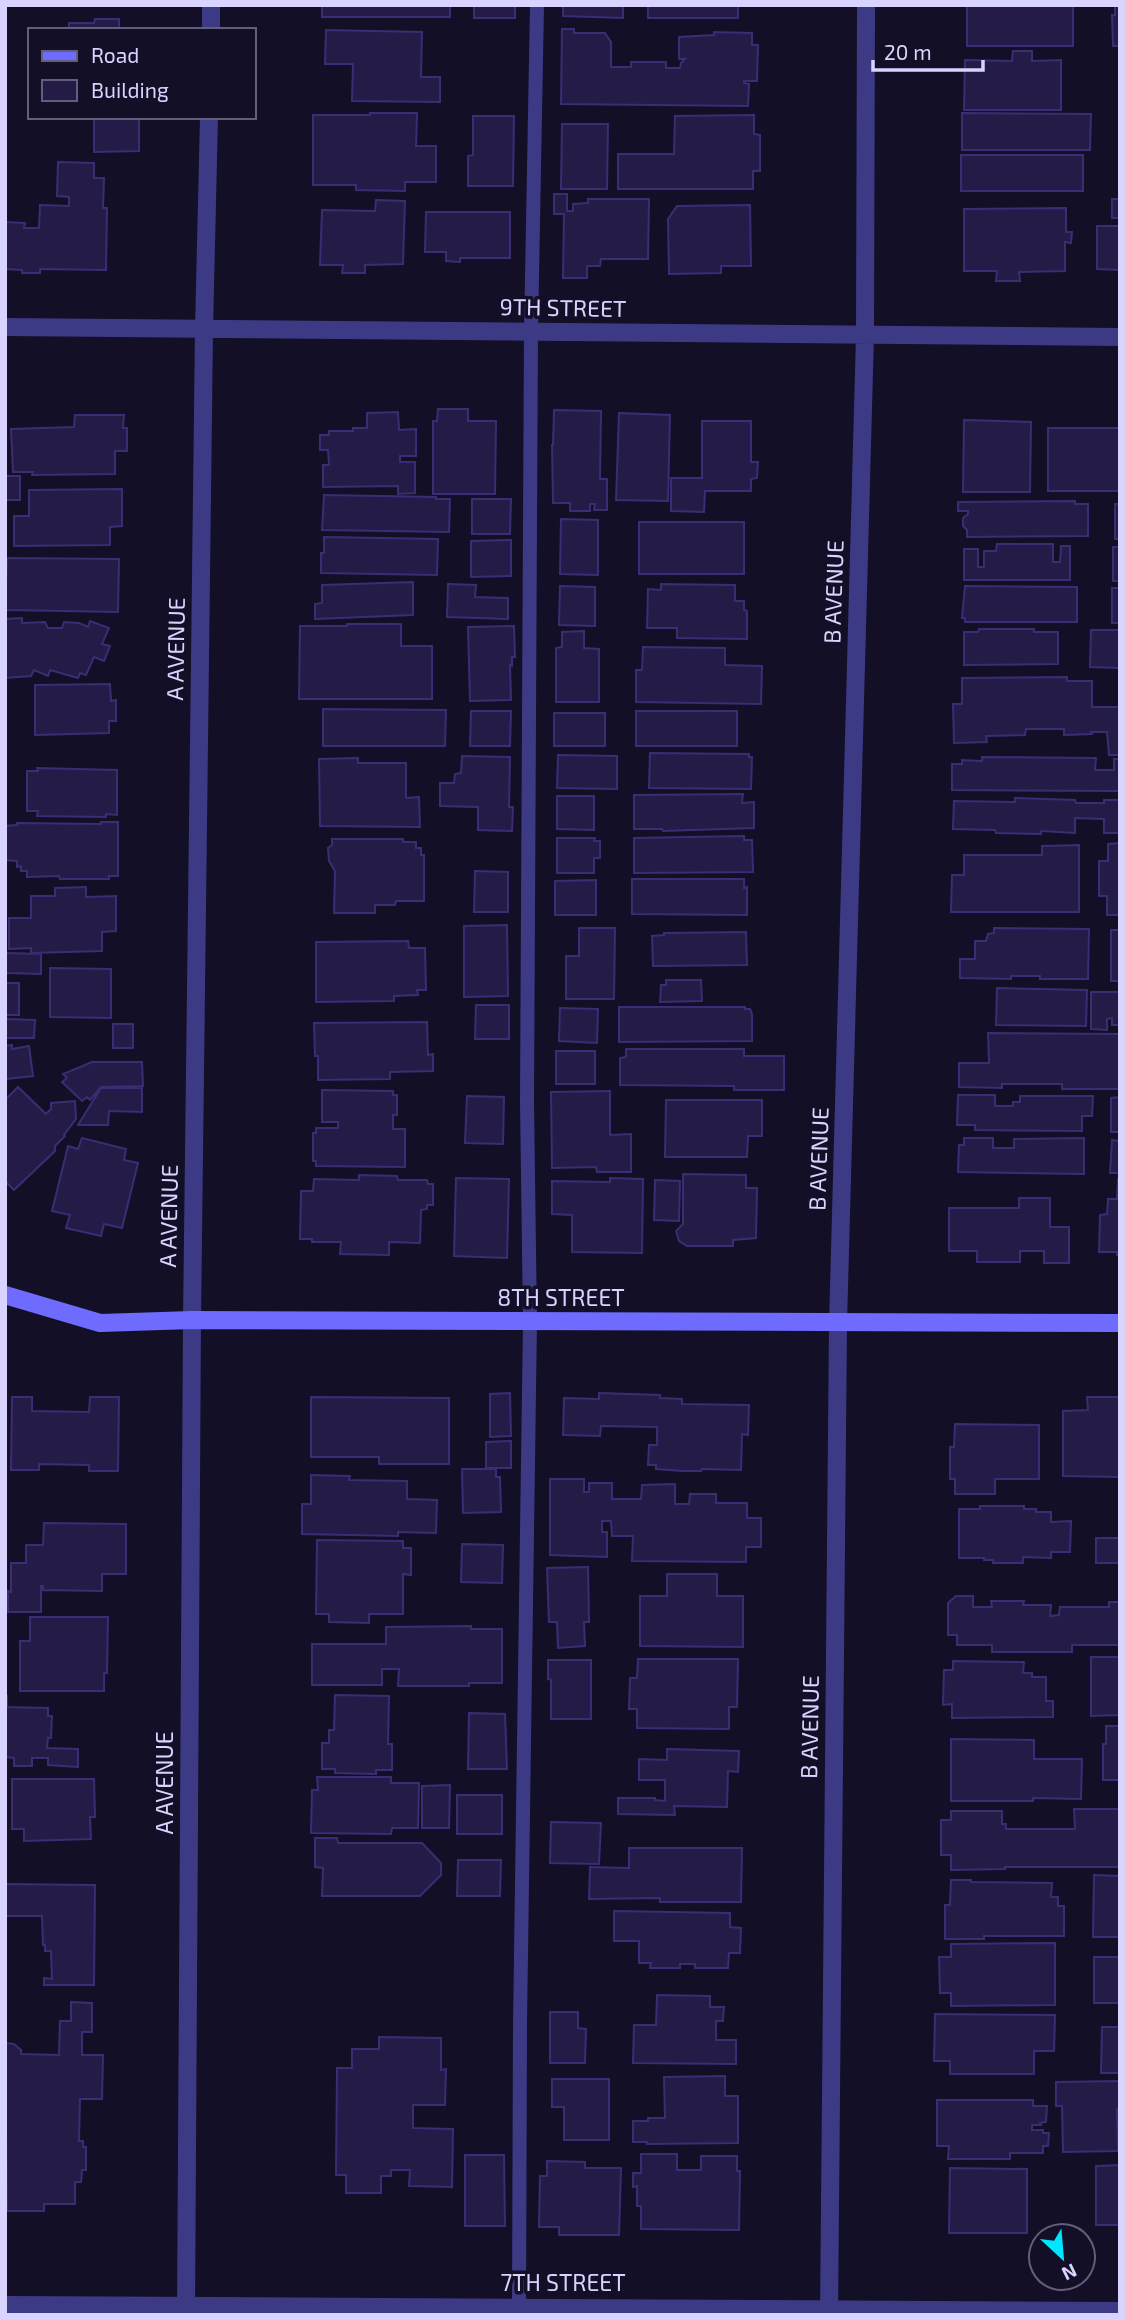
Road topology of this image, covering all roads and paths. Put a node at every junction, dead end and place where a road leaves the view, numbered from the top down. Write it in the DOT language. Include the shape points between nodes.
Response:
graph roads {
  1 [pos="211,5"];
  2 [pos="537,5"];
  3 [pos="866,5"];
  4 [pos="211,28"];
  5 [pos="209,119"];
  6 [pos="5,327"];
  7 [pos="204,329"];
  8 [pos="531,332"];
  9 [pos="866,335"];
  10 [pos="1120,337"];
  11 [pos="5,1295"];
  12 [pos="192,1320"];
  13 [pos="530,1322"];
  14 [pos="1120,1323"];
  15 [pos="838,1324"];
  16 [pos="5,2305"];
  17 [pos="186,2310"];
  18 [pos="519,2311"];
  19 [pos="1120,2311"];
  20 [pos="829,2312"];
  1 -- 4 [label="street"];
  2 -- 8 [label="lane"];
  3 -- 9 [label="street, B AVENUE"];
  5 -- 7 [label="street, A AVENUE"];
  6 -- 7 [label="street, 9TH STREET"];
  7 -- 8 [label="street, 9TH STREET"];
  7 -- 12 [label="street, A AVENUE"];
  8 -- 9 [label="street, 9TH STREET"];
  8 -- 13 [label="lane"];
  9 -- 10 [label="street, 9TH STREET"];
  9 -- 15 [label="street, B AVENUE"];
  11 -- 12 [label="street, 8TH STREET" via="100,1323"];
  12 -- 13 [label="street, 8TH STREET"];
  12 -- 17 [label="street, A AVENUE"];
  13 -- 15 [label="street, 8TH STREET"];
  13 -- 18 [label="lane"];
  14 -- 15 [label="street, 8TH STREET"];
  15 -- 20 [label="street, B AVENUE"];
  16 -- 17 [label="street, 7TH STREET"];
  17 -- 18 [label="street, 7TH STREET"];
  18 -- 20 [label="street, 7TH STREET"];
  19 -- 20 [label="street, 7TH STREET"];
}
